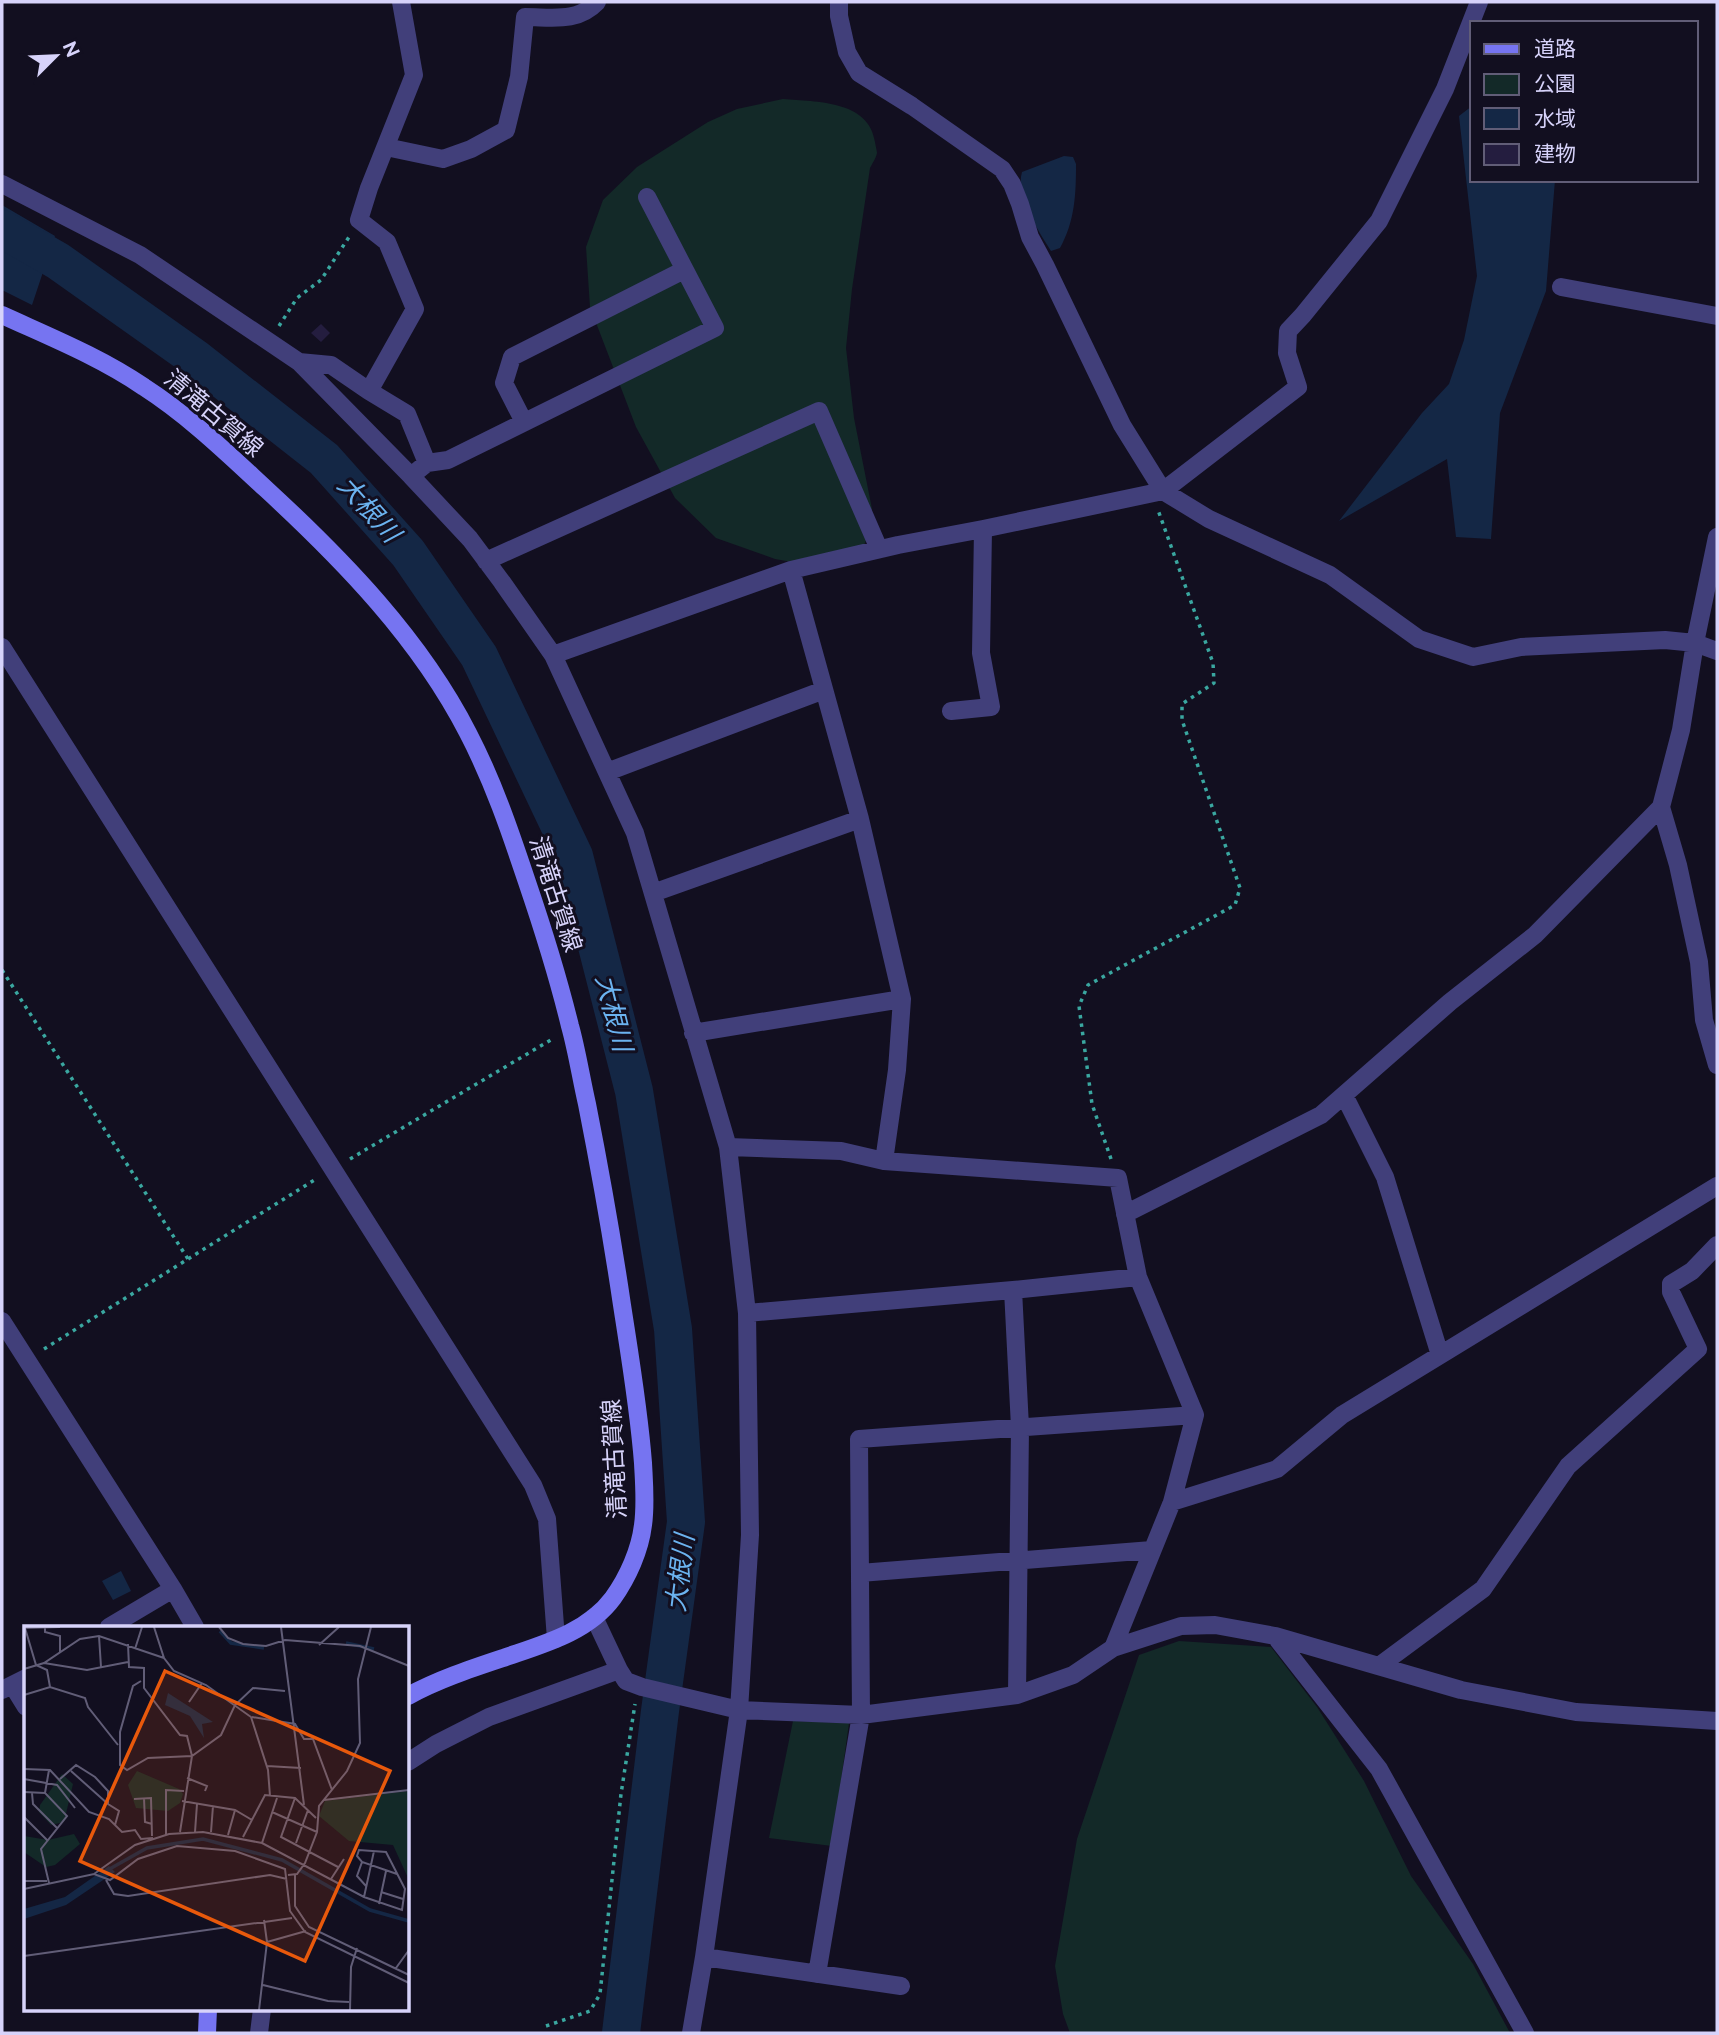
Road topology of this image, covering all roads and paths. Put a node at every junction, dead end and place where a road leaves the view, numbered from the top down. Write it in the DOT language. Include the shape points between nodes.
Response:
graph roads {
  1 [pos="401,2"];
  2 [pos="597,2"];
  3 [pos="839,2"];
  4 [pos="1479,2"];
  5 [pos="525,9"];
  6 [pos="1472,21"];
  7 [pos="1470,25"];
  8 [pos="386,147"];
  9 [pos="2,184"];
  10 [pos="647,197"];
  11 [pos="359,220"];
  12 [pos="684,270"];
  13 [pos="1561,286"];
  14 [pos="2,315"];
  15 [pos="1717,316"];
  16 [pos="269,342"];
  17 [pos="299,362"];
  18 [pos="369,391"];
  19 [pos="524,422"];
  20 [pos="427,463"];
  21 [pos="411,475"];
  22 [pos="1163,491"];
  23 [pos="982,529"];
  24 [pos="1717,537"];
  25 [pos="879,549"];
  26 [pos="486,561"];
  27 [pos="791,570"];
  28 [pos="1695,643"];
  29 [pos="2,647"];
  30 [pos="1717,651"];
  31 [pos="553,654"];
  32 [pos="824,690"];
  33 [pos="951,711"];
  34 [pos="607,772"];
  35 [pos="1661,807"];
  36 [pos="860,819"];
  37 [pos="653,893"];
  38 [pos="2,970"];
  39 [pos="902,999"];
  40 [pos="571,1028"];
  41 [pos="693,1033"];
  42 [pos="1717,1065"];
  43 [pos="1344,1095"];
  44 [pos="728,1147"];
  45 [pos="884,1161"];
  46 [pos="333,1169"];
  47 [pos="1118,1178"];
  48 [pos="1717,1186"];
  49 [pos="1125,1214"];
  50 [pos="1717,1245"];
  51 [pos="188,1259"];
  52 [pos="1138,1276"];
  53 [pos="1013,1290"];
  54 [pos="747,1314"];
  55 [pos="2,1321"];
  56 [pos="1440,1355"];
  57 [pos="27,1360"];
  58 [pos="1195,1415"];
  59 [pos="1020,1427"];
  60 [pos="1172,1502"];
  61 [pos="1152,1550"];
  62 [pos="1019,1561"];
  63 [pos="860,1573"];
  64 [pos="173,1589"];
  65 [pos="594,1617"];
  66 [pos="111,1626"];
  67 [pos="194,1626"];
  68 [pos="1275,1636"];
  69 [pos="556,1639"];
  70 [pos="1113,1648"];
  71 [pos="1379,1666"];
  72 [pos="619,1670"];
  73 [pos="14,1684"];
  74 [pos="638,1686"];
  75 [pos="410,1695"];
  76 [pos="1017,1695"];
  77 [pos="24,1703"];
  78 [pos="734,1709"];
  79 [pos="861,1715"];
  80 [pos="1717,1720"];
  81 [pos="410,1761"];
  82 [pos="704,1957"];
  83 [pos="817,1974"];
  84 [pos="901,1986"];
  85 [pos="208,2010"];
  86 [pos="262,2010"];
  87 [pos="546,2026"];
  88 [pos="207,2033"];
  89 [pos="259,2033"];
  90 [pos="691,2033"];
  91 [pos="1525,2033"];
  1 -- 8 [label="street" via="414,75"];
  2 -- 5 [label="street" via="587,12 567,18"];
  3 -- 22 [label="street" via="847,52 859,73 1002,169 1012,184 1030,237 1116,413"];
  4 -- 6 [label="street"];
  5 -- 8 [label="street" via="519,77 506,130 443,159"];
  7 -- 22 [label="street" via="1445,89 1379,221 1288,331 1287,353 1298,387"];
  8 -- 11 [label="street"];
  9 -- 16 [label="street" via="140,255"];
  10 -- 12 [label="street"];
  11 -- 16 [label="path" via="321,280 296,298"];
  11 -- 18 [label="street" via="387,242 415,309"];
  12 -- 19 [label="street" via="512,357 504,383"];
  12 -- 19 [label="street" via="715,328"];
  13 -- 15 [label="street"];
  14 -- 40 [label="main road, 清滝古賀線" via="144,386 206,433 312,531 405,635 468,732 493,788"];
  16 -- 17 [label="street"];
  17 -- 18 [label="street" via="331,365"];
  17 -- 21 [label="street"];
  18 -- 20 [label="street" via="407,414"];
  19 -- 20 [label="street" via="448,460"];
  20 -- 21 [label="street"];
  21 -- 26 [label="street"];
  22 -- 23 [label="street"];
  22 -- 28 [label="street" via="1209,519 1330,575 1419,639 1473,657 1521,647 1665,640"];
  22 -- 47 [label="path" via="1158,512 1213,663 1214,683 1182,704 1182,720 1240,888 1235,905 1088,985 1079,1006 1092,1104"];
  23 -- 25 [label="street"];
  23 -- 33 [label="street" via="981,653 991,707"];
  24 -- 28 [label="street"];
  25 -- 26 [label="street" via="819,411"];
  25 -- 27 [label="street"];
  26 -- 31 [label="street"];
  27 -- 31 [label="street"];
  27 -- 32 [label="street"];
  28 -- 30 [label="street"];
  28 -- 35 [label="street" via="1681,730"];
  29 -- 46 [label="street"];
  31 -- 34 [label="street"];
  32 -- 34 [label="street"];
  32 -- 36 [label="street"];
  34 -- 37 [label="street" via="635,833"];
  35 -- 42 [label="street" via="1699,962 1704,1020"];
  35 -- 43 [label="street" via="1535,935"];
  36 -- 37 [label="street"];
  36 -- 39 [label="street"];
  37 -- 41 [label="street"];
  38 -- 51 [label="path"];
  39 -- 41 [label="street"];
  39 -- 45 [label="street"];
  40 -- 46 [label="path"];
  40 -- 65 [label="main road, 清滝古賀線" via="620,1293 645,1493 638,1550 612,1600"];
  41 -- 44 [label="street"];
  43 -- 49 [label="street" via="1321,1115"];
  43 -- 56 [label="street" via="1385,1177"];
  44 -- 45 [label="street" via="841,1152"];
  44 -- 54 [label="street"];
  45 -- 47 [label="street"];
  46 -- 51 [label="path"];
  46 -- 69 [label="street" via="533,1485 547,1519"];
  47 -- 49 [label="street"];
  48 -- 56 [label="street"];
  49 -- 52 [label="street"];
  50 -- 71 [label="street" via="1692,1271 1671,1284 1698,1349 1568,1466 1483,1589"];
  51 -- 57 [label="path"];
  52 -- 53 [label="street"];
  52 -- 58 [label="street"];
  53 -- 54 [label="street"];
  53 -- 59 [label="street"];
  54 -- 78 [label="street" via="750,1535"];
  55 -- 57 [label="street"];
  56 -- 60 [label="street" via="1342,1415 1277,1469"];
  57 -- 64 [label="street"];
  58 -- 59 [label="street"];
  58 -- 60 [label="street"];
  59 -- 62 [label="street"];
  59 -- 63 [label="street" via="859,1439"];
  60 -- 61 [label="street"];
  61 -- 62 [label="street"];
  61 -- 70 [label="street"];
  62 -- 63 [label="street"];
  62 -- 76 [label="street"];
  63 -- 79 [label="street"];
  64 -- 66 [label="street"];
  64 -- 67 [label="street"];
  65 -- 69 [label="main road, 清滝古賀線"];
  65 -- 72 [label="street"];
  68 -- 70 [label="street" via="1215,1625 1181,1626"];
  68 -- 71 [label="street"];
  68 -- 91 [label="street" via="1379,1769"];
  69 -- 75 [label="main road, 清滝古賀線"];
  70 -- 76 [label="street" via="1073,1675"];
  71 -- 80 [label="street" via="1461,1690 1576,1712"];
  72 -- 74 [label="street" via="626,1681"];
  72 -- 81 [label="street" via="488,1717"];
  73 -- 77 [label="street"];
  74 -- 78 [label="street"];
  74 -- 87 [label="path" via="621,1794 600,1994 590,2011"];
  76 -- 79 [label="street"];
  78 -- 79 [label="street"];
  78 -- 82 [label="street"];
  79 -- 83 [label="street"];
  82 -- 83 [label="street"];
  82 -- 90 [label="street"];
  83 -- 84 [label="street"];
  85 -- 88 [label="main road"];
  86 -- 89 [label="street"];
}
